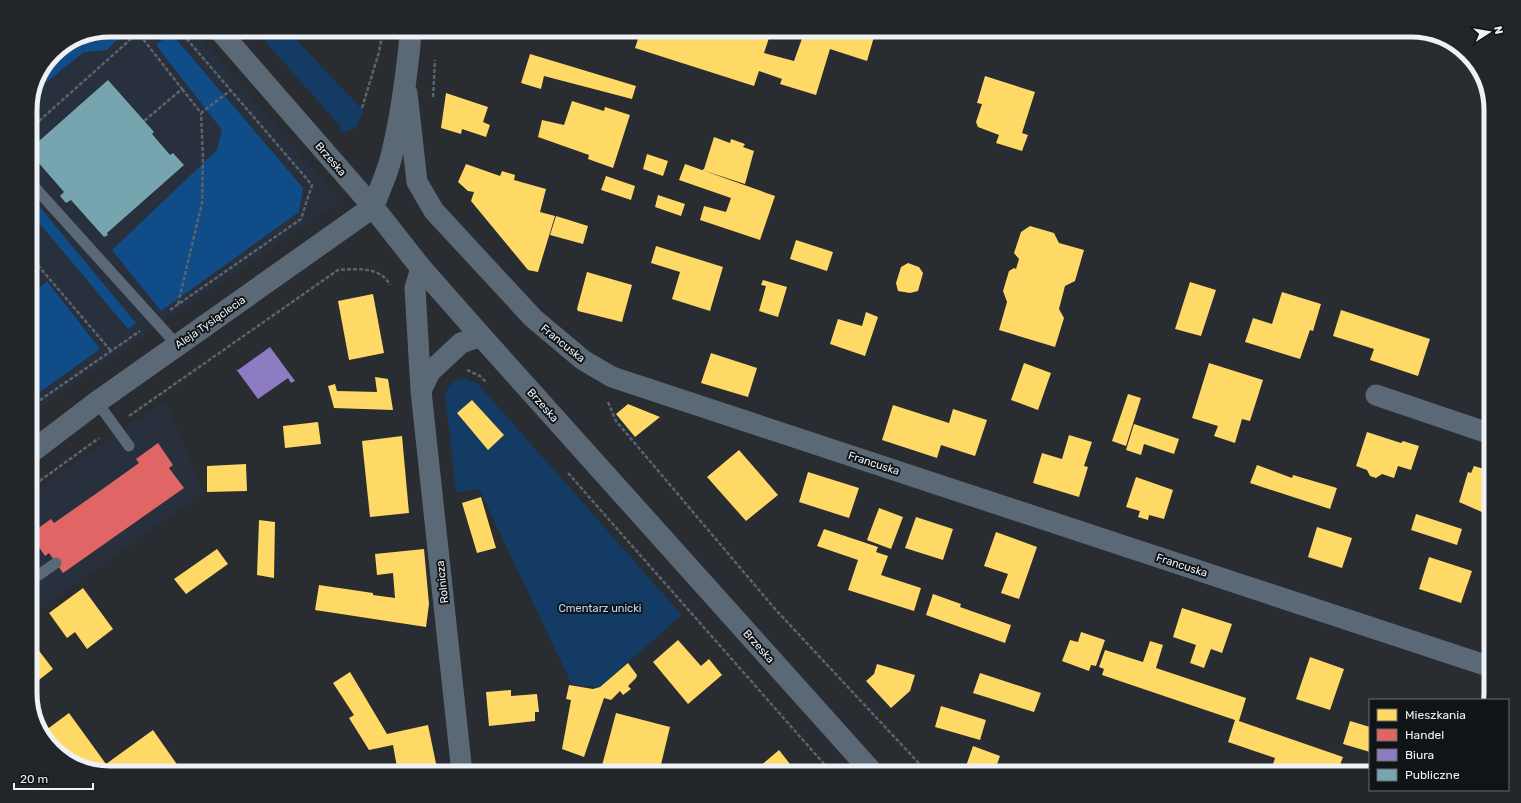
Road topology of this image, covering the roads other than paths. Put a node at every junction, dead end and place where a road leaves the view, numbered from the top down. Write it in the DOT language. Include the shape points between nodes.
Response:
graph roads {
  1 [pos="225,37"];
  2 [pos="410,37"];
  3 [pos="406,88"];
  4 [pos="37,190"];
  5 [pos="373,207"];
  6 [pos="421,268"];
  7 [pos="481,336"];
  8 [pos="177,345"];
  9 [pos="421,391"];
  10 [pos="1376,395"];
  11 [pos="97,402"];
  12 [pos="1484,432"];
  13 [pos="39,443"];
  14 [pos="129,446"];
  15 [pos="56,563"];
  16 [pos="37,574"];
  17 [pos="1484,665"];
  18 [pos="461,766"];
  19 [pos="867,766"];
  1 -- 5 [label="street, Brzeska"];
  2 -- 3 [label="street"];
  3 -- 5 [label="street" via="391,159"];
  3 -- 17 [label="street, Francuska" via="417,182 434,211 533,318 583,360 612,377"];
  4 -- 8 [label="lane"];
  5 -- 6 [label="street, Brzeska"];
  5 -- 8 [label="street, Aleja Tysiąclecia"];
  6 -- 7 [label="street, Brzeska"];
  6 -- 9 [label="street, Rolnicza" via="415,288"];
  7 -- 9 [label="street" via="461,343 441,361 430,372"];
  7 -- 19 [label="street, Brzeska"];
  8 -- 11 [label="street, Aleja Tysiąclecia"];
  9 -- 18 [label="street, Rolnicza"];
  10 -- 12 [label="street"];
  11 -- 13 [label="street, Aleja Tysiąclecia"];
  11 -- 14 [label="lane"];
  15 -- 16 [label="lane"];
}
